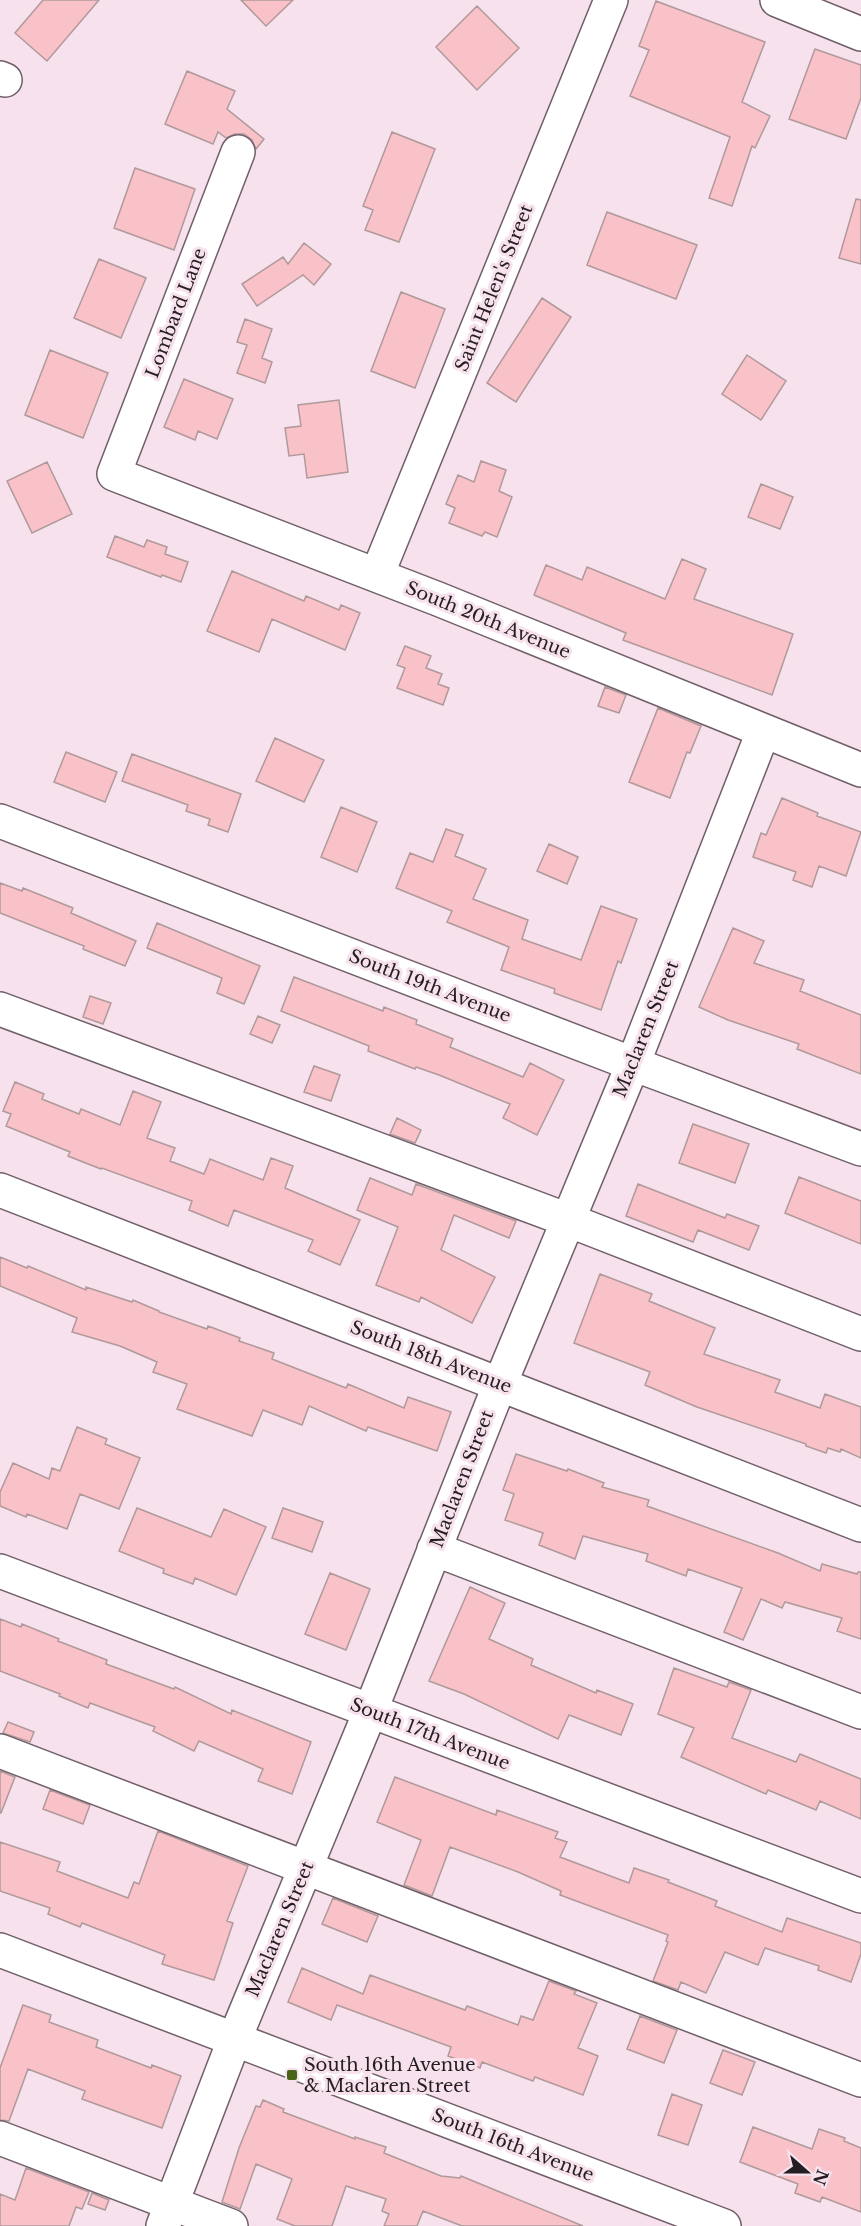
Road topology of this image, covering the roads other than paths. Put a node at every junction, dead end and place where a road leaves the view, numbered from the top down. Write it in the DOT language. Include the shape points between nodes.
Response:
graph roads {
  1 [pos="611,0"];
  2 [pos="777,0"];
  3 [pos="861,34"];
  4 [pos="237,152"];
  5 [pos="114,474"];
  6 [pos="377,575"];
  7 [pos="763,732"];
  8 [pos="861,770"];
  9 [pos="0,821"];
  10 [pos="0,1008"];
  11 [pos="633,1064"];
  12 [pos="861,1149"];
  13 [pos="0,1190"];
  14 [pos="568,1220"];
  15 [pos="861,1334"];
  16 [pos="500,1384"];
  17 [pos="861,1525"];
  18 [pos="434,1549"];
  19 [pos="0,1571"];
  20 [pos="370,1712"];
  21 [pos="861,1712"];
  22 [pos="0,1750"];
  23 [pos="306,1866"];
  24 [pos="861,1896"];
  25 [pos="0,1950"];
  26 [pos="235,2038"];
  27 [pos="861,2080"];
  28 [pos="0,2138"];
  29 [pos="167,2215"];
  30 [pos="231,2226"];
  31 [pos="724,2226"];
  1 -- 6 [label="street, Saint Helen's Street"];
  2 -- 3 [label="street"];
  4 -- 5 [label="street, Lombard Lane"];
  5 -- 6 [label="street, South 20th Avenue"];
  6 -- 7 [label="street, South 20th Avenue"];
  7 -- 8 [label="street, South 20th Avenue"];
  7 -- 11 [label="street, Maclaren Street"];
  9 -- 11 [label="street, South 19th Avenue"];
  10 -- 14 [label="street"];
  11 -- 12 [label="street, South 19th Avenue"];
  11 -- 14 [label="street, Maclaren Street"];
  13 -- 16 [label="street, South 18th Avenue"];
  14 -- 15 [label="street"];
  14 -- 16 [label="street, Maclaren Street"];
  16 -- 17 [label="street, South 18th Avenue"];
  16 -- 18 [label="street, Maclaren Street"];
  18 -- 20 [label="street, Maclaren Street"];
  18 -- 21 [label="street"];
  19 -- 20 [label="street, South 17th Avenue"];
  20 -- 23 [label="street, Maclaren Street"];
  20 -- 24 [label="street, South 17th Avenue"];
  22 -- 23 [label="street"];
  23 -- 26 [label="street, Maclaren Street"];
  23 -- 27 [label="street"];
  25 -- 26 [label="street, South 16th Avenue"];
  26 -- 29 [label="street, Maclaren Street"];
  26 -- 31 [label="street, South 16th Avenue"];
  28 -- 29 [label="street"];
  29 -- 30 [label="street"];
}
